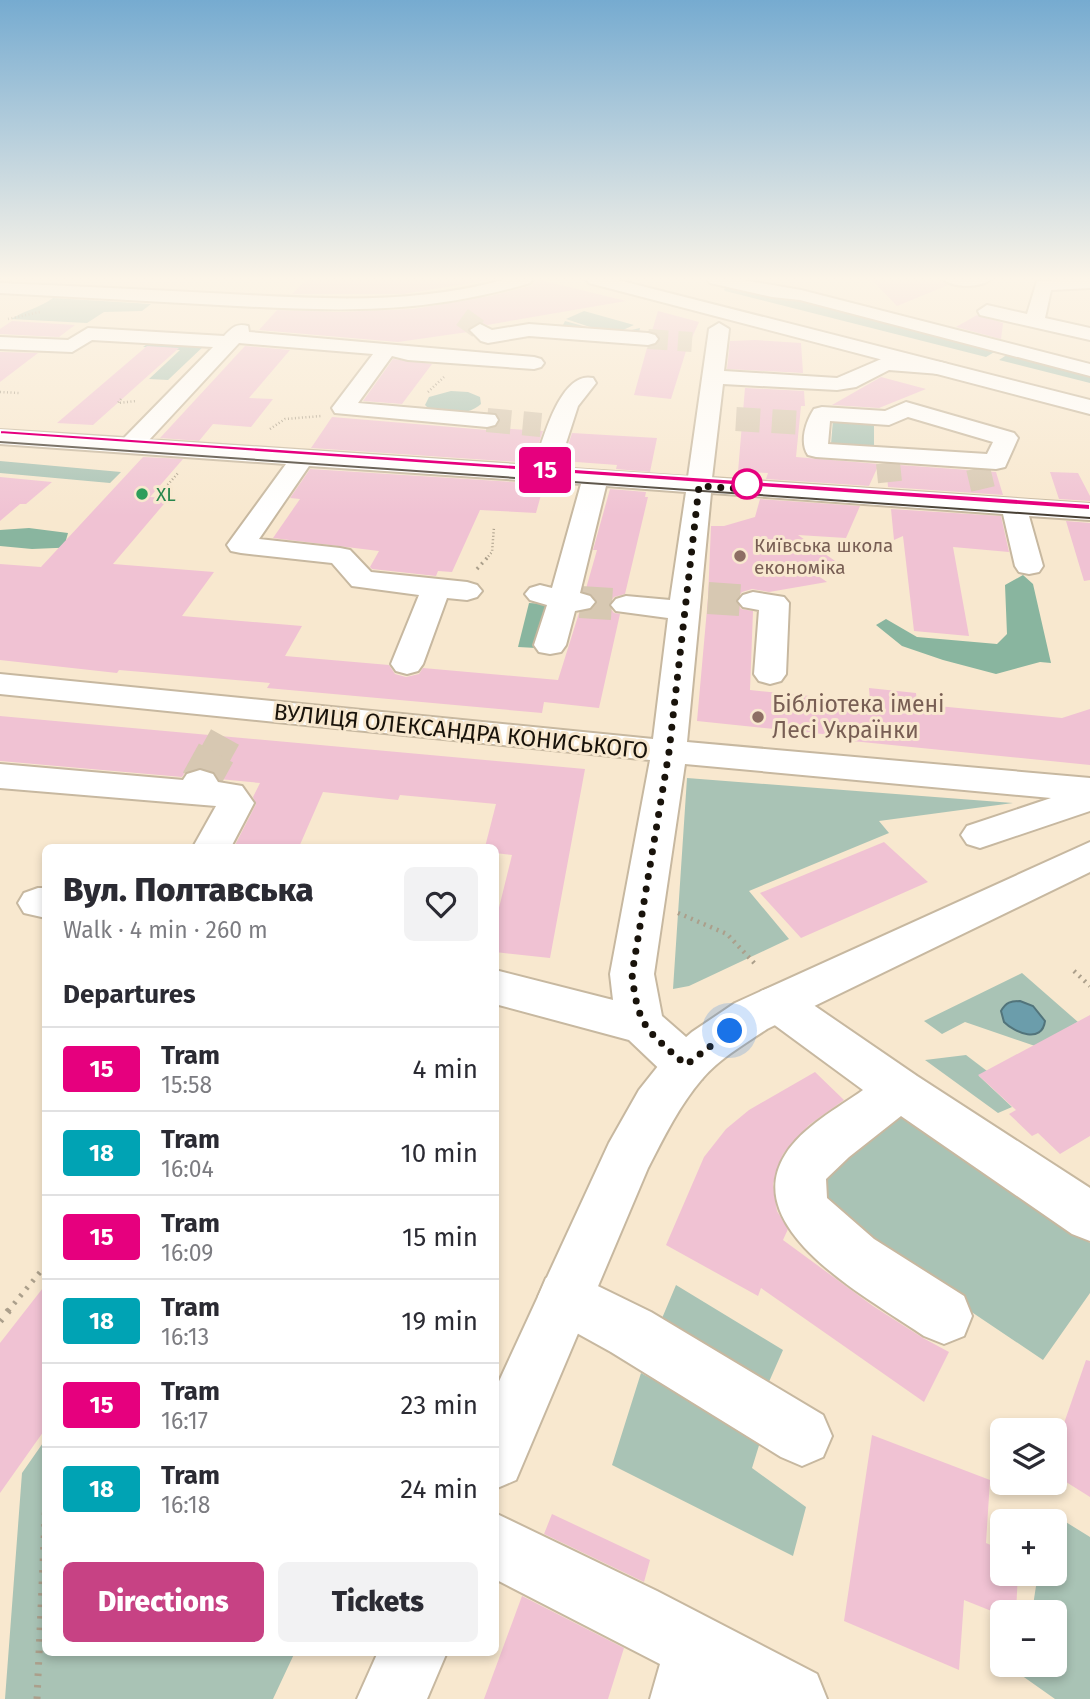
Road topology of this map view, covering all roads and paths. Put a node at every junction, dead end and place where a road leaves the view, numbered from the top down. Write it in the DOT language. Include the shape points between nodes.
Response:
graph roads {
  1 [pos="214,358"];
  2 [pos="380,358"];
  3 [pos="468,358"];
  4 [pos="711,358"];
  5 [pos="738,358"];
  6 [pos="902,358"];
  7 [pos="946,358"];
  8 [pos="1045,358"];
  9 [pos="534,363"];
  10 [pos="940,368"];
  11 [pos="1090,370"];
  12 [pos="585,383"];
  13 [pos="0,392"];
  14 [pos="19,393"];
  15 [pos="1090,395"];
  16 [pos="121,399"];
  17 [pos="138,400"];
  18 [pos="1090,407"];
  19 [pos="487,420"];
  20 [pos="270,429"];
  21 [pos="0,437"];
  22 [pos="131,445"];
  23 [pos="269,456"];
  24 [pos="302,458"];
  25 [pos="181,470"];
  26 [pos="542,475"];
  27 [pos="890,475"];
  28 [pos="595,479"];
  29 [pos="981,481"];
  30 [pos="699,486"];
  31 [pos="156,498"];
  32 [pos="1014,507"];
  33 [pos="1090,512"];
  34 [pos="494,527"];
  35 [pos="492,552"];
  36 [pos="1029,566"];
  37 [pos="454,590"];
  38 [pos="496,594"];
  39 [pos="692,601"];
  40 [pos="753,601"];
  41 [pos="626,606"];
  42 [pos="550,645"];
  43 [pos="407,664"];
  44 [pos="770,674"];
  45 [pos="1,685"];
  46 [pos="669,752"];
  47 [pos="0,776"];
  48 [pos="1090,790"];
  49 [pos="1090,797"];
  50 [pos="980,835"];
  51 [pos="214,844"];
  52 [pos="1090,856"];
  53 [pos="677,912"];
  54 [pos="1074,971"];
  55 [pos="767,985"];
  56 [pos="1090,986"];
  57 [pos="499,988"];
  58 [pos="643,1026"];
  59 [pos="686,1065"];
  60 [pos="900,1090"];
  61 [pos="1090,1217"];
  62 [pos="42,1270"];
  63 [pos="565,1297"];
  64 [pos="944,1316"];
  65 [pos="0,1321"];
  66 [pos="802,1436"];
  67 [pos="499,1450"];
  68 [pos="499,1548"];
  69 [pos="42,1586"];
  70 [pos="411,1656"];
  71 [pos="691,1674"];
  72 [pos="37,1699"];
  73 [pos="392,1699"];
  74 [pos="792,1699"];
  1 -- 22 [label="street"];
  2 -- 19 [label="street" via="343,408"];
  3 -- 9 [label="street"];
  4 -- 30 [label="street" via="716,417"];
  5 -- 10 [label="street" via="837,384 886,363"];
  6 -- 10 [label="street"];
  7 -- 15 [label="street"];
  8 -- 11 [label="street"];
  10 -- 18 [label="street"];
  12 -- 26 [label="street" via="550,426"];
  13 -- 14 [label="path"];
  16 -- 17 [label="path" via="118,403"];
  20 -- 23 [label="street" via="279,444"];
  21 -- 22 [label="street"];
  22 -- 23 [label="street"];
  23 -- 24 [label="street"];
  24 -- 26 [label="street"];
  24 -- 37 [label="street" via="241,545 340,556 362,580"];
  25 -- 31 [label="path"];
  26 -- 28 [label="street"];
  27 -- 29 [label="street"];
  27 -- 29 [label="street"];
  27 -- 29 [label="street" via="816,450 811,424 822,414 889,418 906,409 1006,438"];
  27 -- 30 [label="street"];
  28 -- 30 [label="street"];
  28 -- 42 [label="street"];
  29 -- 32 [label="street"];
  30 -- 39 [label="street"];
  32 -- 33 [label="street"];
  32 -- 36 [label="street"];
  34 -- 35 [label="path"];
  37 -- 38 [label="street"];
  37 -- 43 [label="street"];
  39 -- 41 [label="street"];
  39 -- 46 [label="street"];
  40 -- 44 [label="street" via="774,603"];
  45 -- 46 [label="street, ВУЛИЦЯ ОЛЕКСАНДРА КОНИСЬКОГО" via="234,722"];
  46 -- 48 [label="street, ВУЛИЦЯ ОЛЕКСАНДРА КОНИСЬКОГО"];
  46 -- 58 [label="street" via="632,974"];
  47 -- 51 [label="street" via="197,787 229,795 236,803"];
  49 -- 50 [label="street"];
  52 -- 55 [label="street"];
  53 -- 55 [label="path" via="727,934"];
  54 -- 56 [label="path"];
  55 -- 59 [label="street" via="751,1016"];
  55 -- 60 [label="street"];
  57 -- 58 [label="street"];
  58 -- 59 [label="street"];
  59 -- 63 [label="street" via="656,1105 627,1159"];
  60 -- 61 [label="street"];
  60 -- 64 [label="street" via="815,1156 802,1172 800,1189 809,1216 836,1242"];
  62 -- 65 [label="path"];
  63 -- 66 [label="street"];
  63 -- 67 [label="street"];
  68 -- 71 [label="street"];
  69 -- 72 [label="path"];
  70 -- 73 [label="street"];
  71 -- 74 [label="street"];
}
